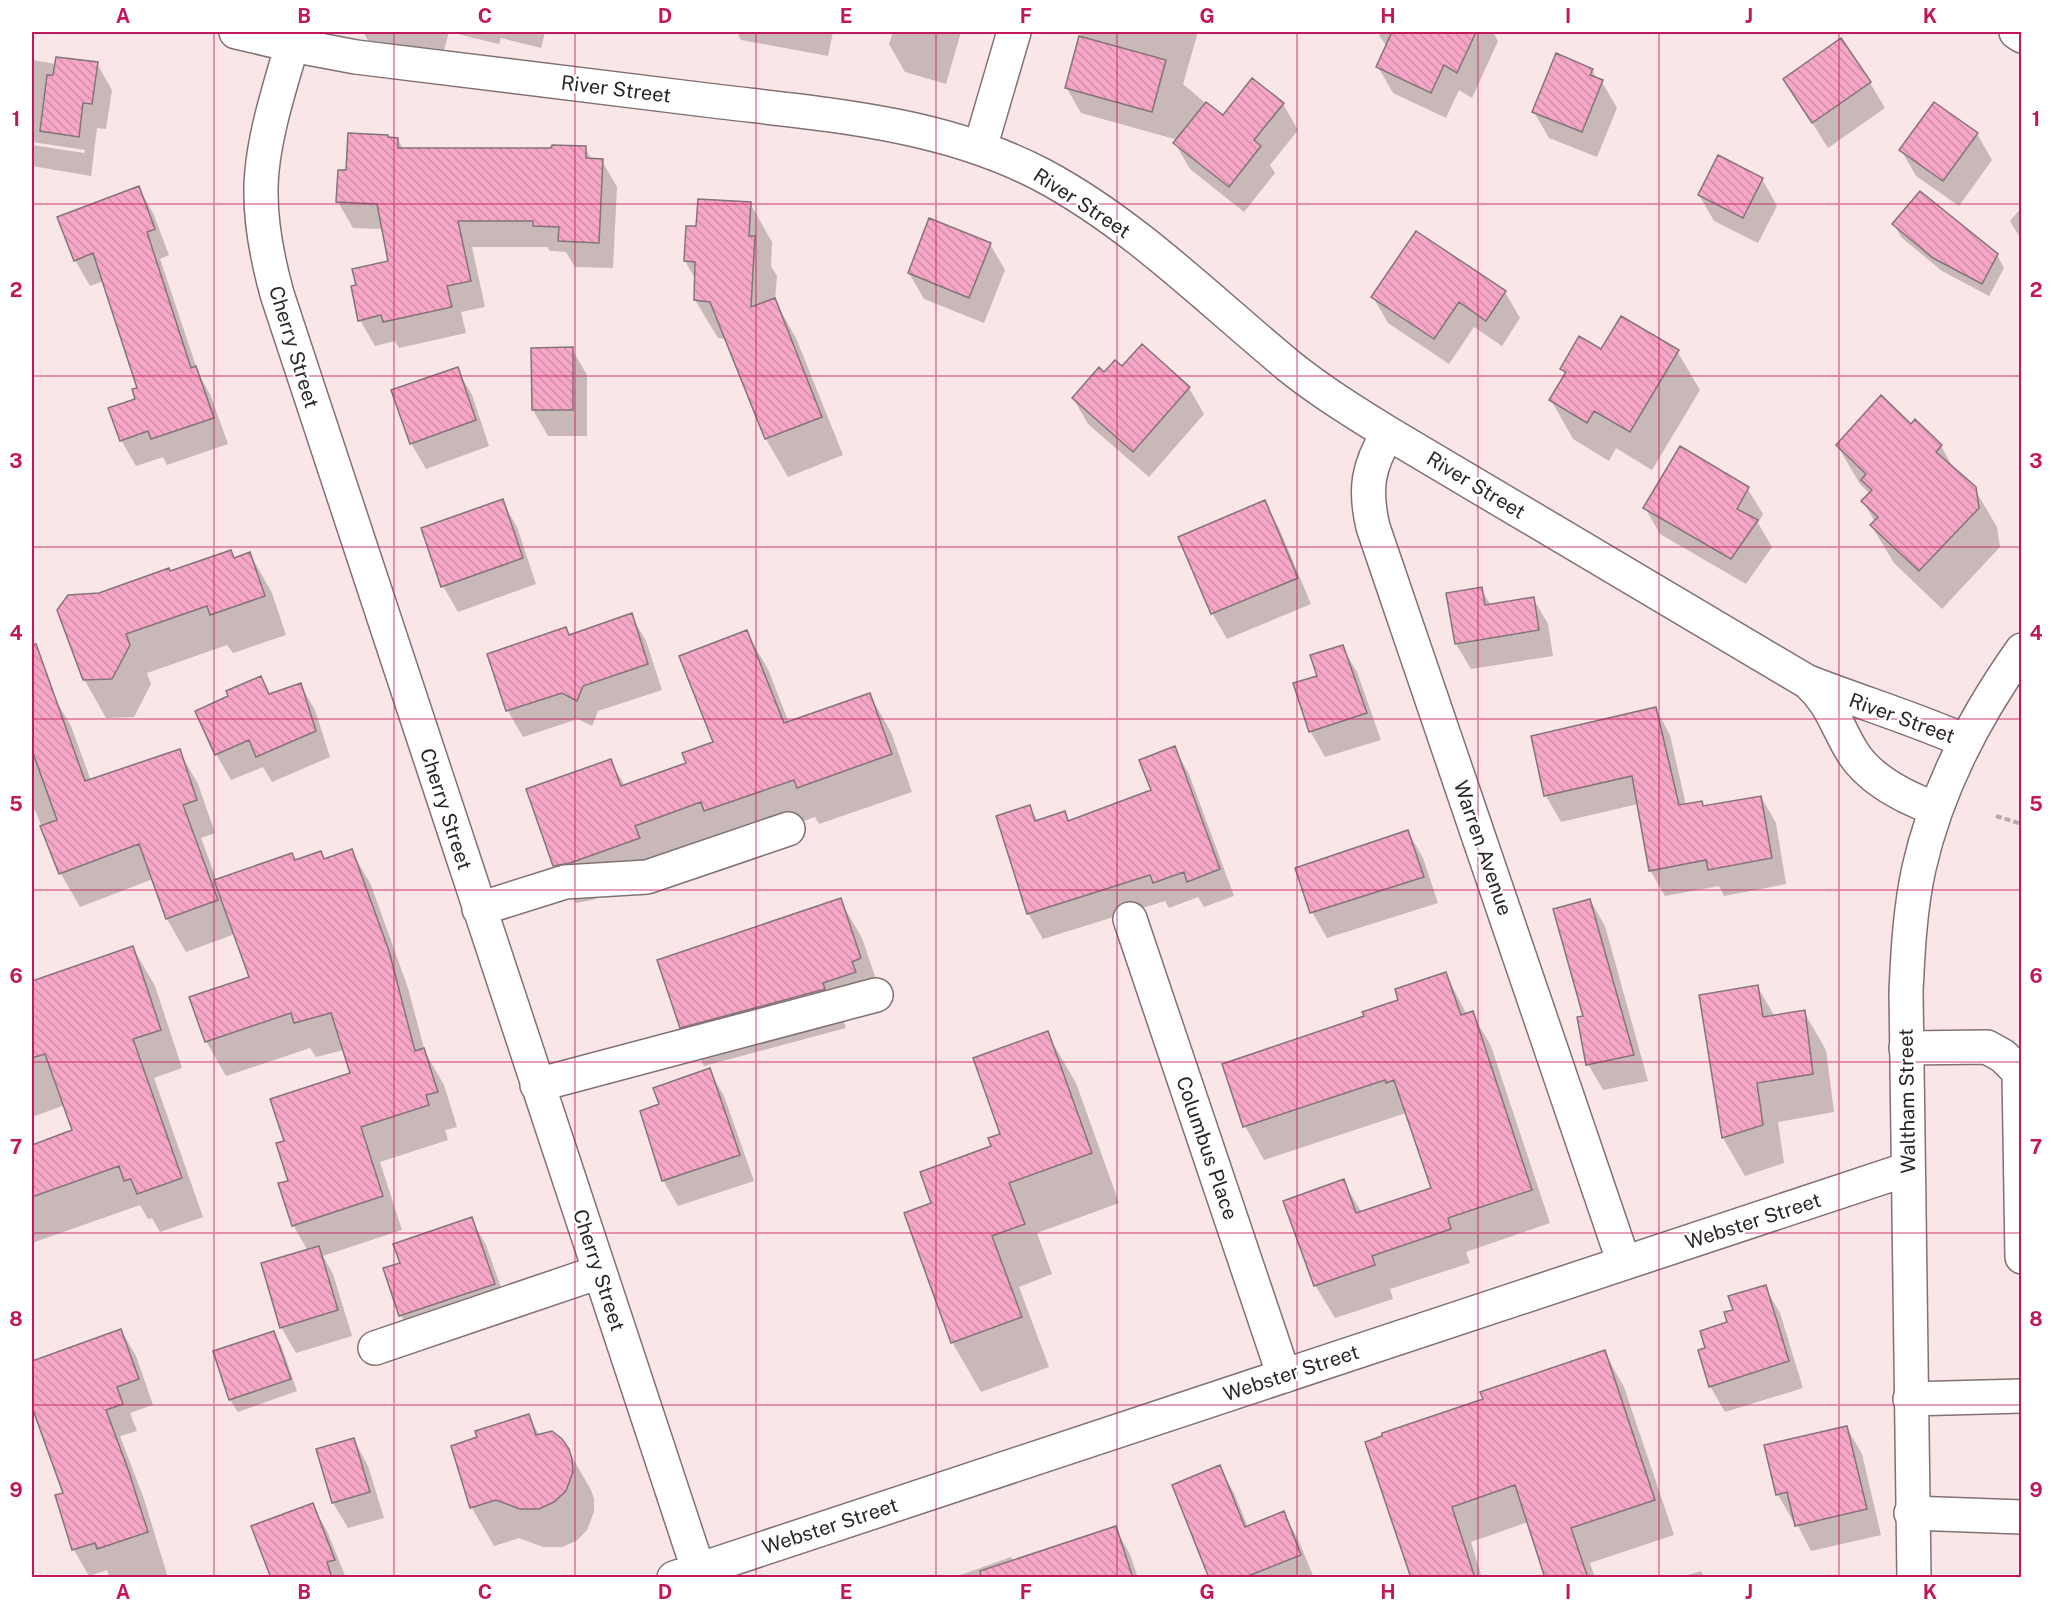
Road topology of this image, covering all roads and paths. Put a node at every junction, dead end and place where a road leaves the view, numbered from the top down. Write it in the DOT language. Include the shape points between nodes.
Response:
graph roads {
  1 [pos="236,32"];
  2 [pos="1014,32"];
  3 [pos="2016,32"];
  4 [pos="2022,36"];
  5 [pos="294,38"];
  6 [pos="980,148"];
  7 [pos="1388,433"];
  8 [pos="2022,650"];
  9 [pos="1806,681"];
  10 [pos="1965,741"];
  11 [pos="1936,809"];
  12 [pos="1996,816"];
  13 [pos="2022,824"];
  14 [pos="788,829"];
  15 [pos="479,909"];
  16 [pos="1130,919"];
  17 [pos="876,995"];
  18 [pos="1906,1048"];
  19 [pos="537,1085"];
  20 [pos="1908,1169"];
  21 [pos="2022,1257"];
  22 [pos="1624,1263"];
  23 [pos="599,1272"];
  24 [pos="375,1348"];
  25 [pos="1284,1376"];
  26 [pos="2022,1396"];
  27 [pos="1910,1399"];
  28 [pos="1911,1513"];
  29 [pos="2022,1517"];
  30 [pos="691,1575"];
  31 [pos="1914,1578"];
  1 -- 5 [label="street, River Street"];
  2 -- 6 [label="street"];
  3 -- 4 [label="street"];
  5 -- 6 [label="street, River Street" via="356,57 838,116 937,135"];
  5 -- 15 [label="street, Cherry Street" via="262,171 262,217 269,265"];
  6 -- 7 [label="street, River Street" via="1043,176 1105,214 1323,392"];
  7 -- 9 [label="street, River Street"];
  7 -- 22 [label="street, Warren Avenue" via="1371,467 1367,488 1373,527"];
  8 -- 10 [label="street, Waltham Street"];
  9 -- 10 [label="street, River Street"];
  9 -- 11 [label="street, River Street" via="1819,693 1854,754 1870,772 1900,794"];
  10 -- 11 [label="street, Waltham Street"];
  11 -- 18 [label="street, Waltham Street" via="1919,868 1909,927"];
  12 -- 13 [label="path"];
  14 -- 15 [label="street" via="646,877 578,879"];
  15 -- 19 [label="street, Cherry Street"];
  16 -- 25 [label="street, Columbus Place"];
  17 -- 19 [label="street"];
  18 -- 20 [label="street, Waltham Street"];
  18 -- 21 [label="street" via="1987,1047 2019,1072"];
  19 -- 23 [label="street, Cherry Street"];
  20 -- 22 [label="street, Webster Street"];
  20 -- 27 [label="street, Waltham Street"];
  22 -- 25 [label="street, Webster Street"];
  23 -- 24 [label="street"];
  23 -- 30 [label="street, Cherry Street"];
  25 -- 30 [label="street, Webster Street"];
  26 -- 27 [label="street"];
  27 -- 28 [label="street, Waltham Street"];
  28 -- 29 [label="street"];
  28 -- 31 [label="street, Waltham Street"];
}
